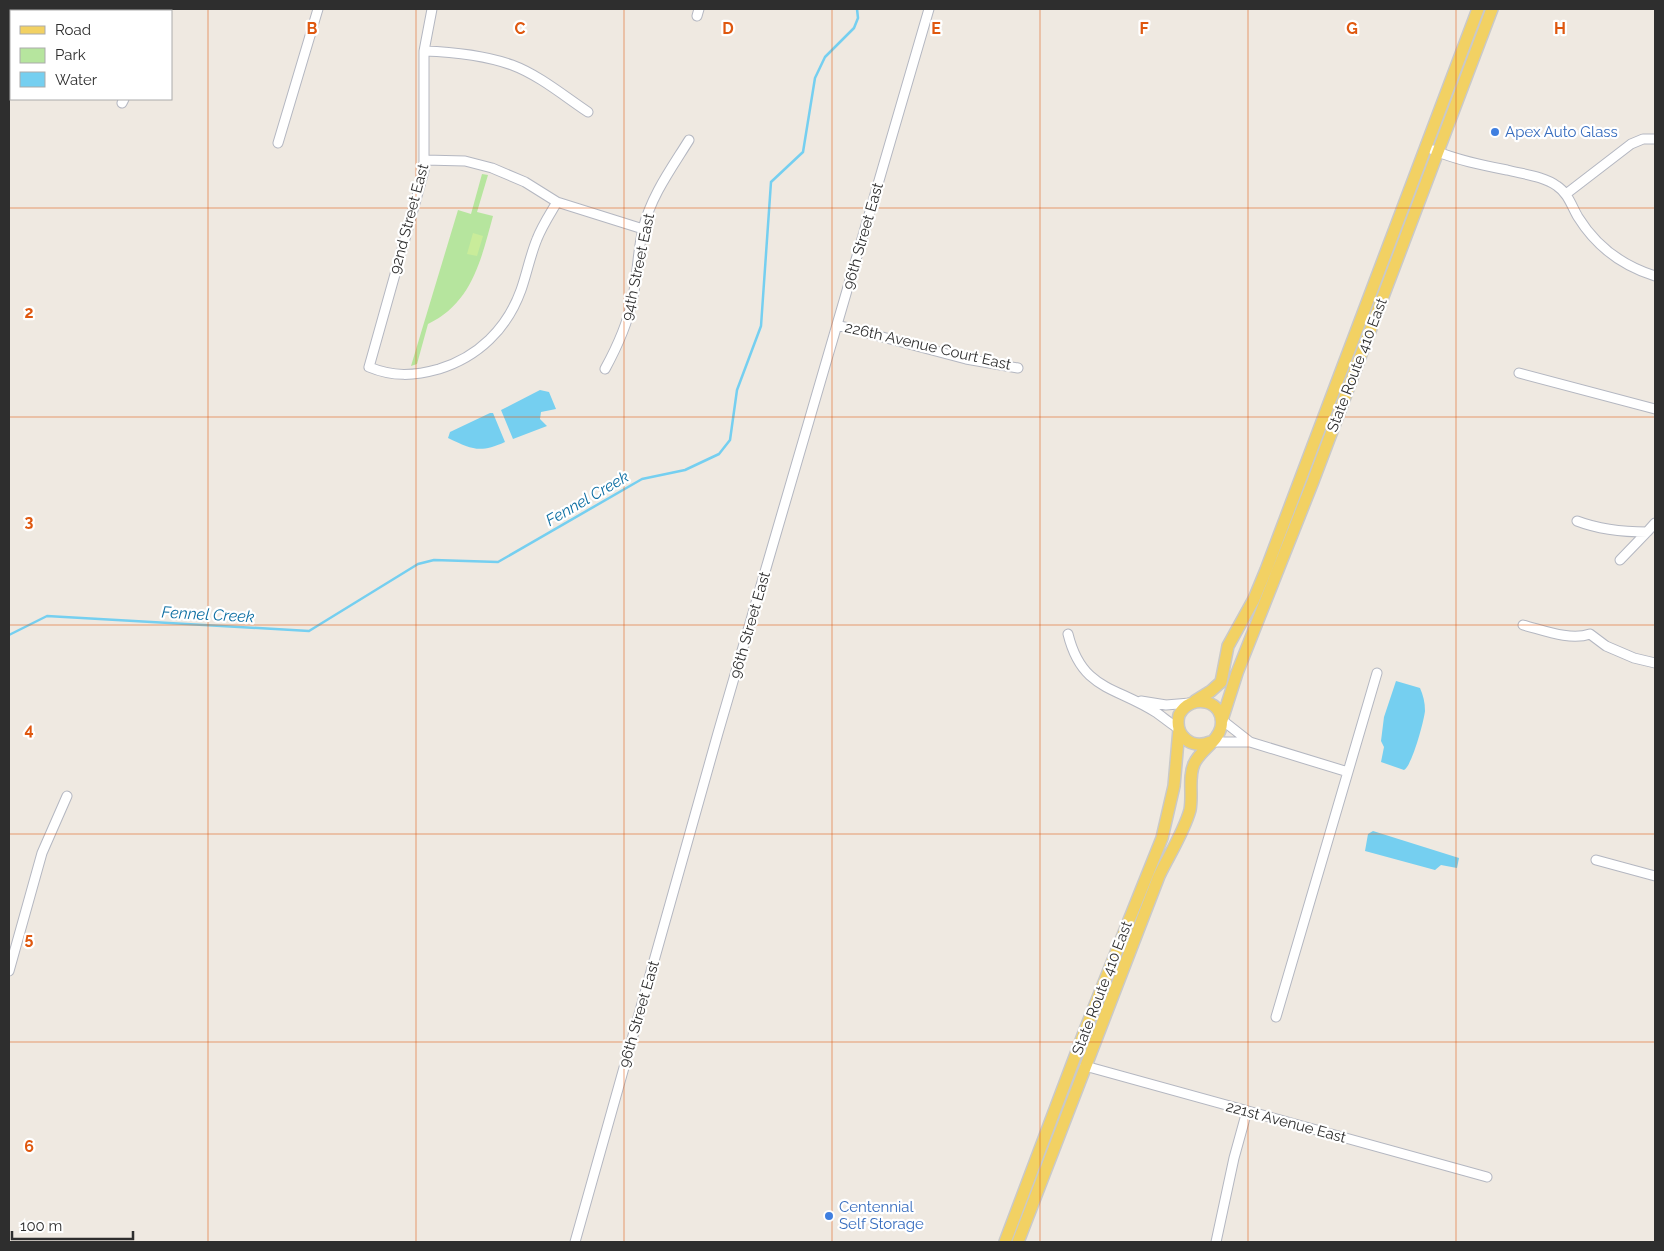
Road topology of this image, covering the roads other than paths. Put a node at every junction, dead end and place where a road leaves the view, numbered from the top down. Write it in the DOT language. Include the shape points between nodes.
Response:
graph roads {
  1 [pos="318,9"];
  2 [pos="432,9"];
  3 [pos="929,9"];
  4 [pos="1478,9"];
  5 [pos="1492,9"];
  6 [pos="424,51"];
  7 [pos="588,112"];
  8 [pos="1655,139"];
  9 [pos="689,140"];
  10 [pos="278,142"];
  11 [pos="1425,147"];
  12 [pos="1439,152"];
  13 [pos="425,160"];
  14 [pos="1566,194"];
  15 [pos="557,202"];
  16 [pos="643,229"];
  17 [pos="1655,276"];
  18 [pos="837,325"];
  19 [pos="1018,368"];
  20 [pos="605,369"];
  21 [pos="1519,373"];
  22 [pos="1655,409"];
  23 [pos="1577,521"];
  24 [pos="1655,523"];
  25 [pos="1647,532"];
  26 [pos="1620,560"];
  27 [pos="1523,625"];
  28 [pos="1068,634"];
  29 [pos="1655,664"];
  30 [pos="1377,673"];
  31 [pos="1126,697"];
  32 [pos="1192,702"];
  33 [pos="1222,720"];
  34 [pos="1179,729"];
  35 [pos="1210,742"];
  36 [pos="1250,742"];
  37 [pos="1348,772"];
  38 [pos="67,796"];
  39 [pos="1596,860"];
  40 [pos="1655,876"];
  41 [pos="9,971"];
  42 [pos="1276,1016"];
  43 [pos="1085,1066"];
  44 [pos="1247,1112"];
  45 [pos="1487,1177"];
  46 [pos="575,1242"];
  47 [pos="1005,1242"];
  48 [pos="1018,1242"];
  49 [pos="1216,1242"];
  1 -- 10 [label="street"];
  2 -- 6 [label="street, 92nd Street East"];
  3 -- 18 [label="street, 96th Street East"];
  4 -- 11 [label="main road, State Route 410 East"];
  5 -- 12 [label="main road, State Route 410 East"];
  6 -- 7 [label="street" via="471,54 512,65"];
  6 -- 13 [label="street, 92nd Street East"];
  8 -- 14 [label="street" via="1631,144"];
  9 -- 16 [label="street, 94th Street East" via="660,186"];
  11 -- 12 [label="street"];
  11 -- 32 [label="main road, State Route 410 East" via="1260,584 1228,646 1220,682 1212,691"];
  12 -- 14 [label="street" via="1458,160 1532,176 1556,184"];
  12 -- 33 [label="main road, State Route 410 East" via="1242,659"];
  13 -- 15 [label="street" via="464,161 492,168 525,182"];
  13 -- 15 [label="street, 92nd Street East" via="369,367 383,373 405,375 431,371 464,360 479,350 498,331 515,304 537,237"];
  14 -- 17 [label="street" via="1588,232 1611,255"];
  15 -- 16 [label="street"];
  16 -- 20 [label="street, 94th Street East" via="632,301 621,338"];
  18 -- 19 [label="street, 226th Avenue Court East"];
  18 -- 46 [label="street, 96th Street East"];
  21 -- 22 [label="street"];
  23 -- 25 [label="street"];
  24 -- 25 [label="street"];
  25 -- 26 [label="street"];
  27 -- 29 [label="street" via="1568,635 1590,634 1606,646"];
  28 -- 31 [label="street" via="1076,657 1087,672 1101,685"];
  30 -- 37 [label="street"];
  31 -- 32 [label="street" via="1166,705"];
  31 -- 34 [label="street"];
  32 -- 33 [label="main road" via="1205,701 1214,706"];
  32 -- 34 [label="main road" via="1179,715"];
  33 -- 35 [label="main road" via="1218,735"];
  33 -- 36 [label="street"];
  34 -- 35 [label="main road" via="1190,742 1200,745"];
  34 -- 47 [label="main road, State Route 410 East" via="1174,786 1162,838"];
  35 -- 36 [label="street"];
  35 -- 43 [label="main road, State Route 410 East" via="1192,767 1193,792 1187,821 1159,876"];
  36 -- 37 [label="street"];
  37 -- 42 [label="street"];
  38 -- 41 [label="street" via="42,853"];
  39 -- 40 [label="street"];
  43 -- 44 [label="street, 221st Avenue East"];
  43 -- 48 [label="main road, State Route 410 East"];
  44 -- 45 [label="street, 221st Avenue East"];
  44 -- 49 [label="street"];
}
